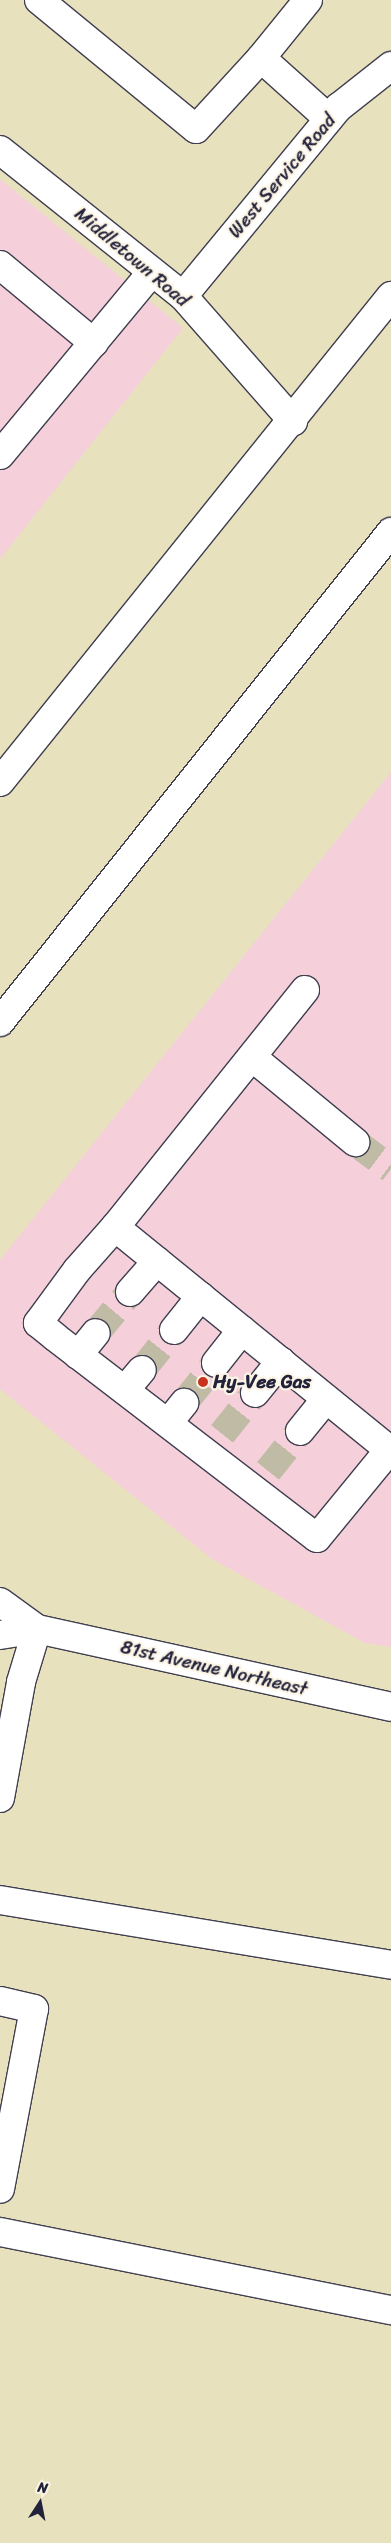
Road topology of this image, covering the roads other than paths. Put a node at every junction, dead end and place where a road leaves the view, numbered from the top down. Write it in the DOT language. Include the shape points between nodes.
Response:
graph roads {
  1 [pos="38,0"];
  2 [pos="308,0"];
  3 [pos="262,58"];
  4 [pos="391,66"];
  5 [pos="329,119"];
  6 [pos="0,150"];
  7 [pos="0,265"];
  8 [pos="152,272"];
  9 [pos="183,296"];
  10 [pos="391,296"];
  11 [pos="94,343"];
  12 [pos="293,421"];
  13 [pos="0,455"];
  14 [pos="391,532"];
  15 [pos="0,782"];
  16 [pos="305,990"];
  17 [pos="0,1022"];
  18 [pos="252,1057"];
  19 [pos="355,1142"];
  20 [pos="115,1227"];
  21 [pos="157,1261"];
  22 [pos="130,1292"];
  23 [pos="201,1296"];
  24 [pos="174,1330"];
  25 [pos="242,1330"];
  26 [pos="96,1333"];
  27 [pos="78,1355"];
  28 [pos="281,1361"];
  29 [pos="216,1363"];
  30 [pos="255,1394"];
  31 [pos="326,1399"];
  32 [pos="300,1431"];
  33 [pos="390,1451"];
  34 [pos="0,1602"];
  35 [pos="37,1628"];
  36 [pos="0,1635"];
  37 [pos="391,1707"];
  38 [pos="0,1798"];
  39 [pos="0,1900"];
  40 [pos="391,1965"];
  41 [pos="0,2001"];
  42 [pos="0,2189"];
  43 [pos="0,2232"];
  44 [pos="391,2310"];
  1 -- 3 [label="main road" via="196,129"];
  2 -- 3 [label="main road"];
  3 -- 5 [label="main road"];
  4 -- 5 [label="main road, West Service Road" via="339,107"];
  5 -- 9 [label="main road, West Service Road"];
  6 -- 8 [label="main road, Middletown Road"];
  7 -- 11 [label="main road"];
  8 -- 9 [label="main road, Middletown Road"];
  8 -- 11 [label="main road"];
  9 -- 12 [label="main road, Middletown Road"];
  10 -- 12 [label="main road"];
  11 -- 13 [label="main road"];
  12 -- 15 [label="main road"];
  14 -- 17 [label="main road"];
  16 -- 18 [label="main road"];
  18 -- 19 [label="main road"];
  18 -- 20 [label="main road"];
  20 -- 21 [label="main road"];
  20 -- 27 [label="main road" via="38,1322"];
  21 -- 22 [label="main road"];
  21 -- 23 [label="main road"];
  23 -- 24 [label="main road"];
  23 -- 25 [label="main road"];
  25 -- 28 [label="main road"];
  25 -- 29 [label="main road"];
  26 -- 27 [label="main road"];
  27 -- 33 [label="main road" via="133,1380 261,1480 317,1538"];
  28 -- 30 [label="main road"];
  28 -- 31 [label="main road"];
  31 -- 32 [label="main road"];
  31 -- 33 [label="main road"];
  34 -- 35 [label="main road, 81st Avenue Northeast"];
  35 -- 36 [label="main road, 81st Avenue Northeast"];
  35 -- 37 [label="main road, 81st Avenue Northeast"];
  35 -- 38 [label="main road" via="21,1682"];
  39 -- 40 [label="main road"];
  41 -- 42 [label="main road" via="34,2009"];
  43 -- 44 [label="main road"];
}
